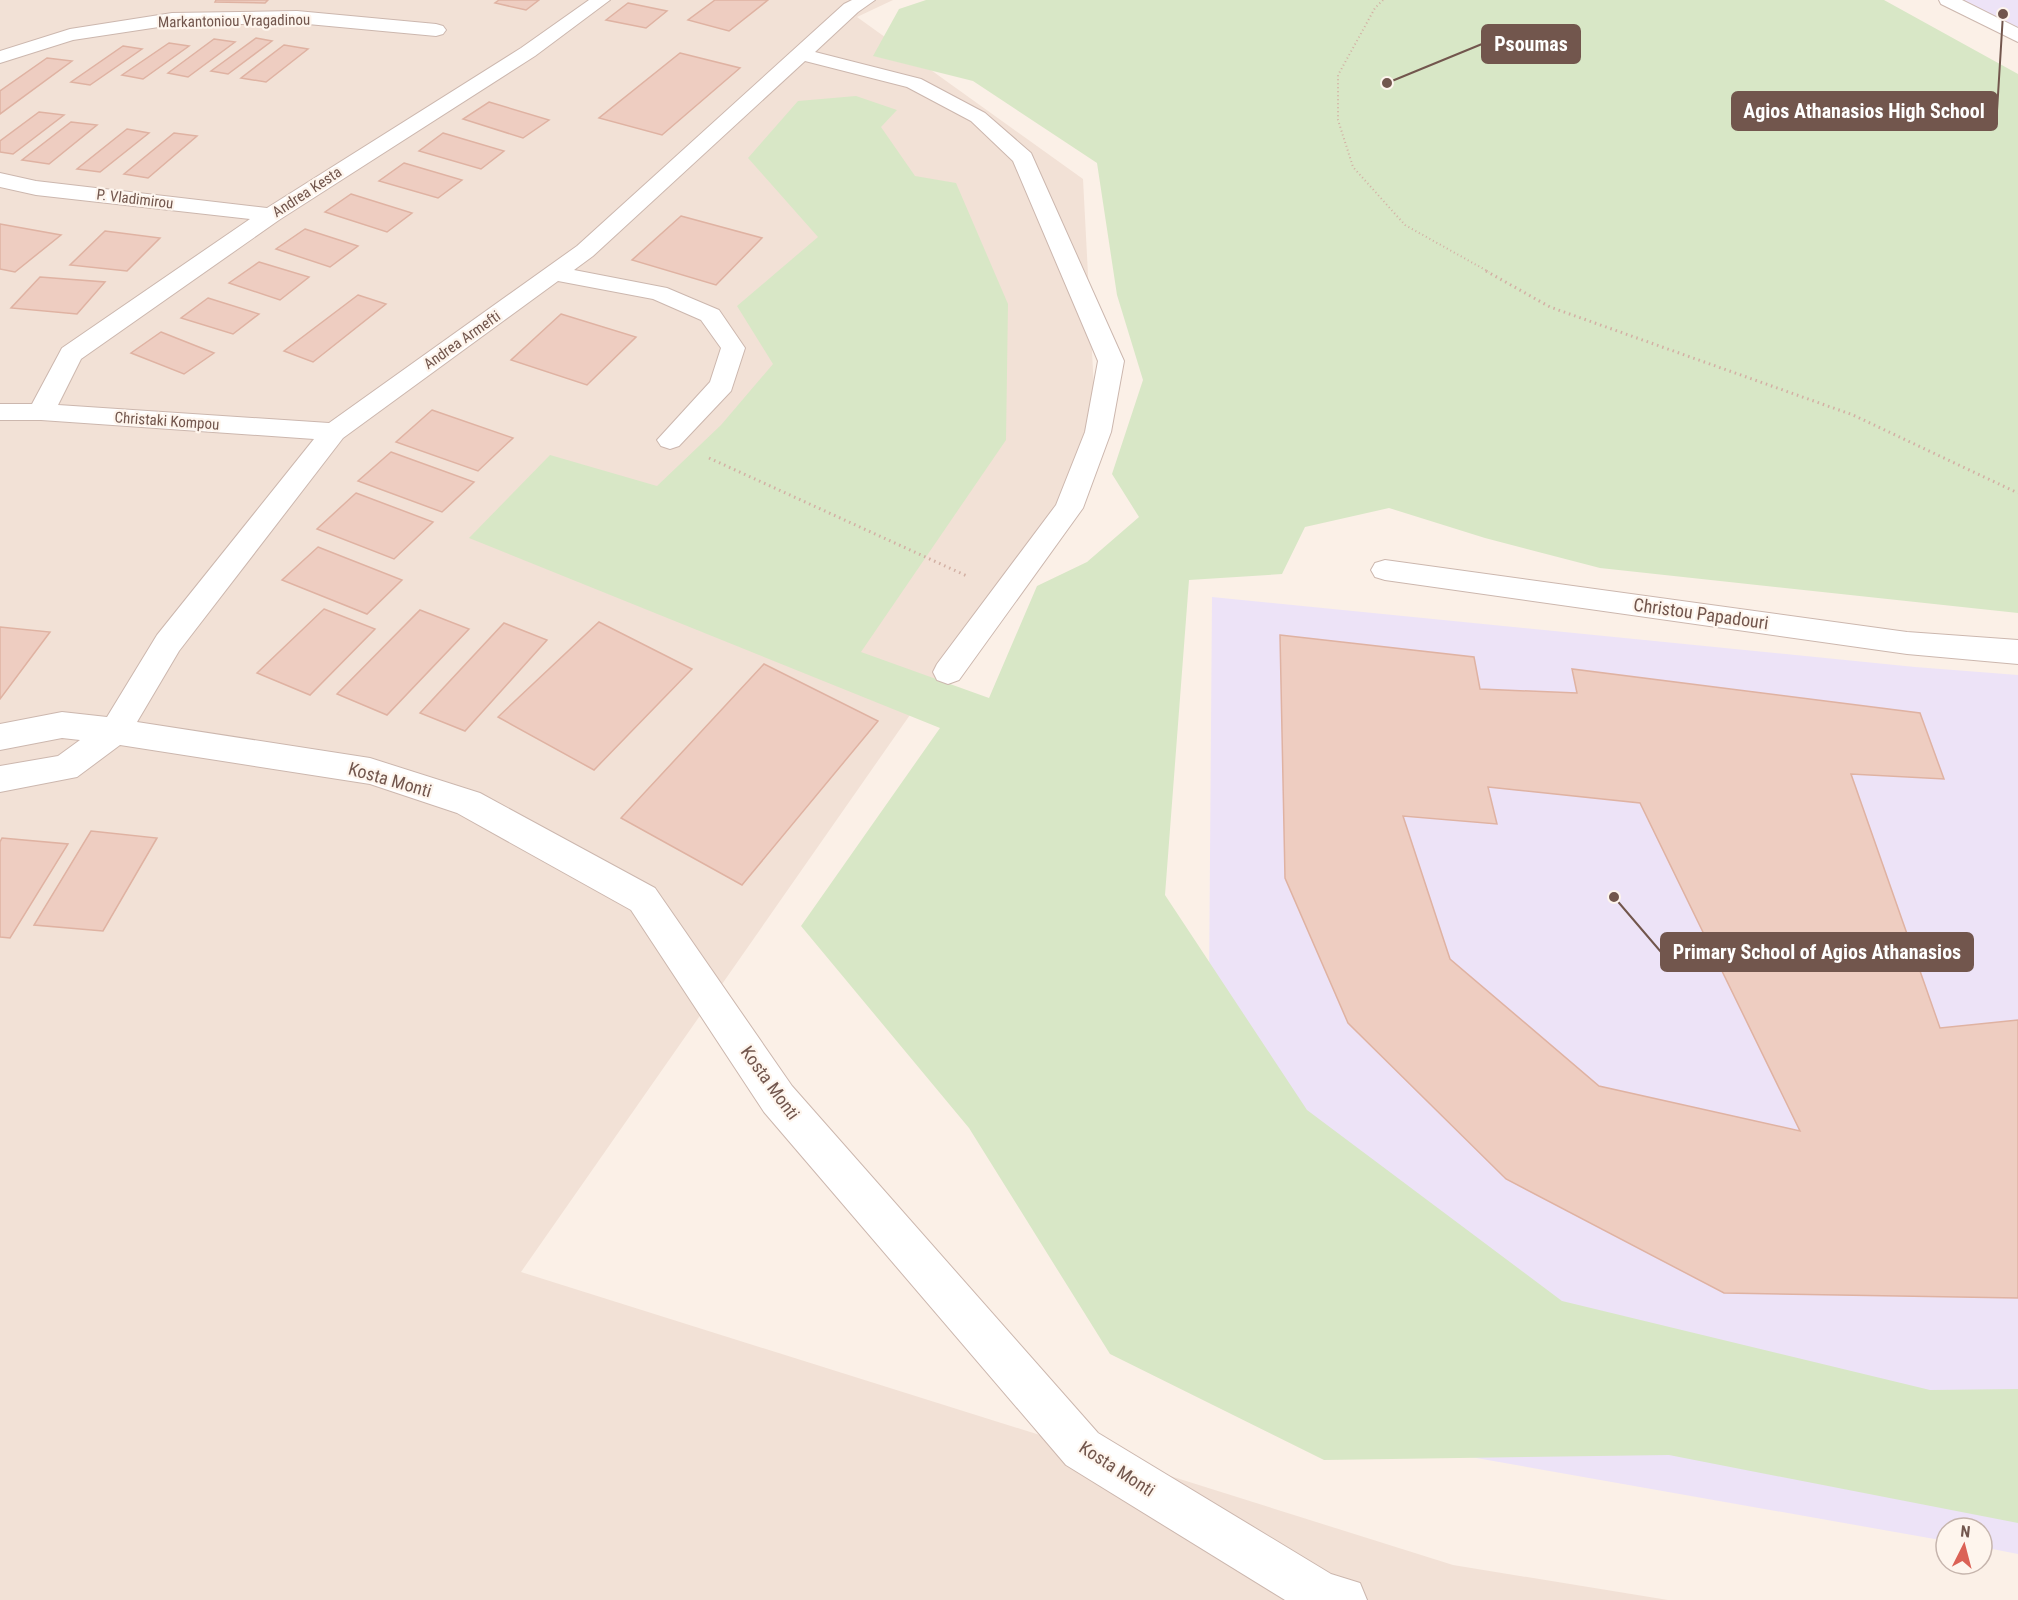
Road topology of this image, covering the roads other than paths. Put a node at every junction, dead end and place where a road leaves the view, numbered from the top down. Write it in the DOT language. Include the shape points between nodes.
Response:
graph roads {
  1 [pos="601,0"];
  2 [pos="866,0"];
  3 [pos="1948,0"];
  4 [pos="436,30"];
  5 [pos="2018,36"];
  6 [pos="801,54"];
  7 [pos="0,57"];
  8 [pos="0,180"];
  9 [pos="271,215"];
  10 [pos="556,274"];
  11 [pos="0,412"];
  12 [pos="41,412"];
  13 [pos="334,432"];
  14 [pos="670,440"];
  15 [pos="1385,570"];
  16 [pos="2018,652"];
  17 [pos="948,672"];
  18 [pos="115,730"];
  19 [pos="0,736"];
  20 [pos="0,779"];
  21 [pos="1343,1600"];
  1 -- 9 [label="street, Andrea Kesta" via="528,52"];
  2 -- 6 [label="street, Andrea Armefti" via="851,8"];
  3 -- 5 [label="street"];
  4 -- 7 [label="street, Markantoniou Vragadinou" via="297,17 172,19 70,35"];
  6 -- 10 [label="street, Andrea Armefti"];
  6 -- 17 [label="street" via="914,83 978,117 1023,158 1111,360 1098,432 1069,508"];
  8 -- 9 [label="street, P. Vladimirou" via="36,188"];
  9 -- 12 [label="street, Andrea Kesta" via="71,354"];
  10 -- 13 [label="street, Andrea Armefti"];
  10 -- 14 [label="street" via="659,293 710,315 733,348 722,385"];
  11 -- 12 [label="street, Christaki Kompou"];
  12 -- 13 [label="street, Christaki Kompou"];
  13 -- 18 [label="street, Andrea Armefti" via="168,643"];
  15 -- 16 [label="street, Christou Papadouri" via="1907,643"];
  18 -- 19 [label="street, Kosta Monti" via="62,725"];
  18 -- 20 [label="street" via="66,768"];
  18 -- 21 [label="street, Kosta Monti" via="370,771 468,803 643,899 778,1099 1082,1449 1324,1597"];
}
